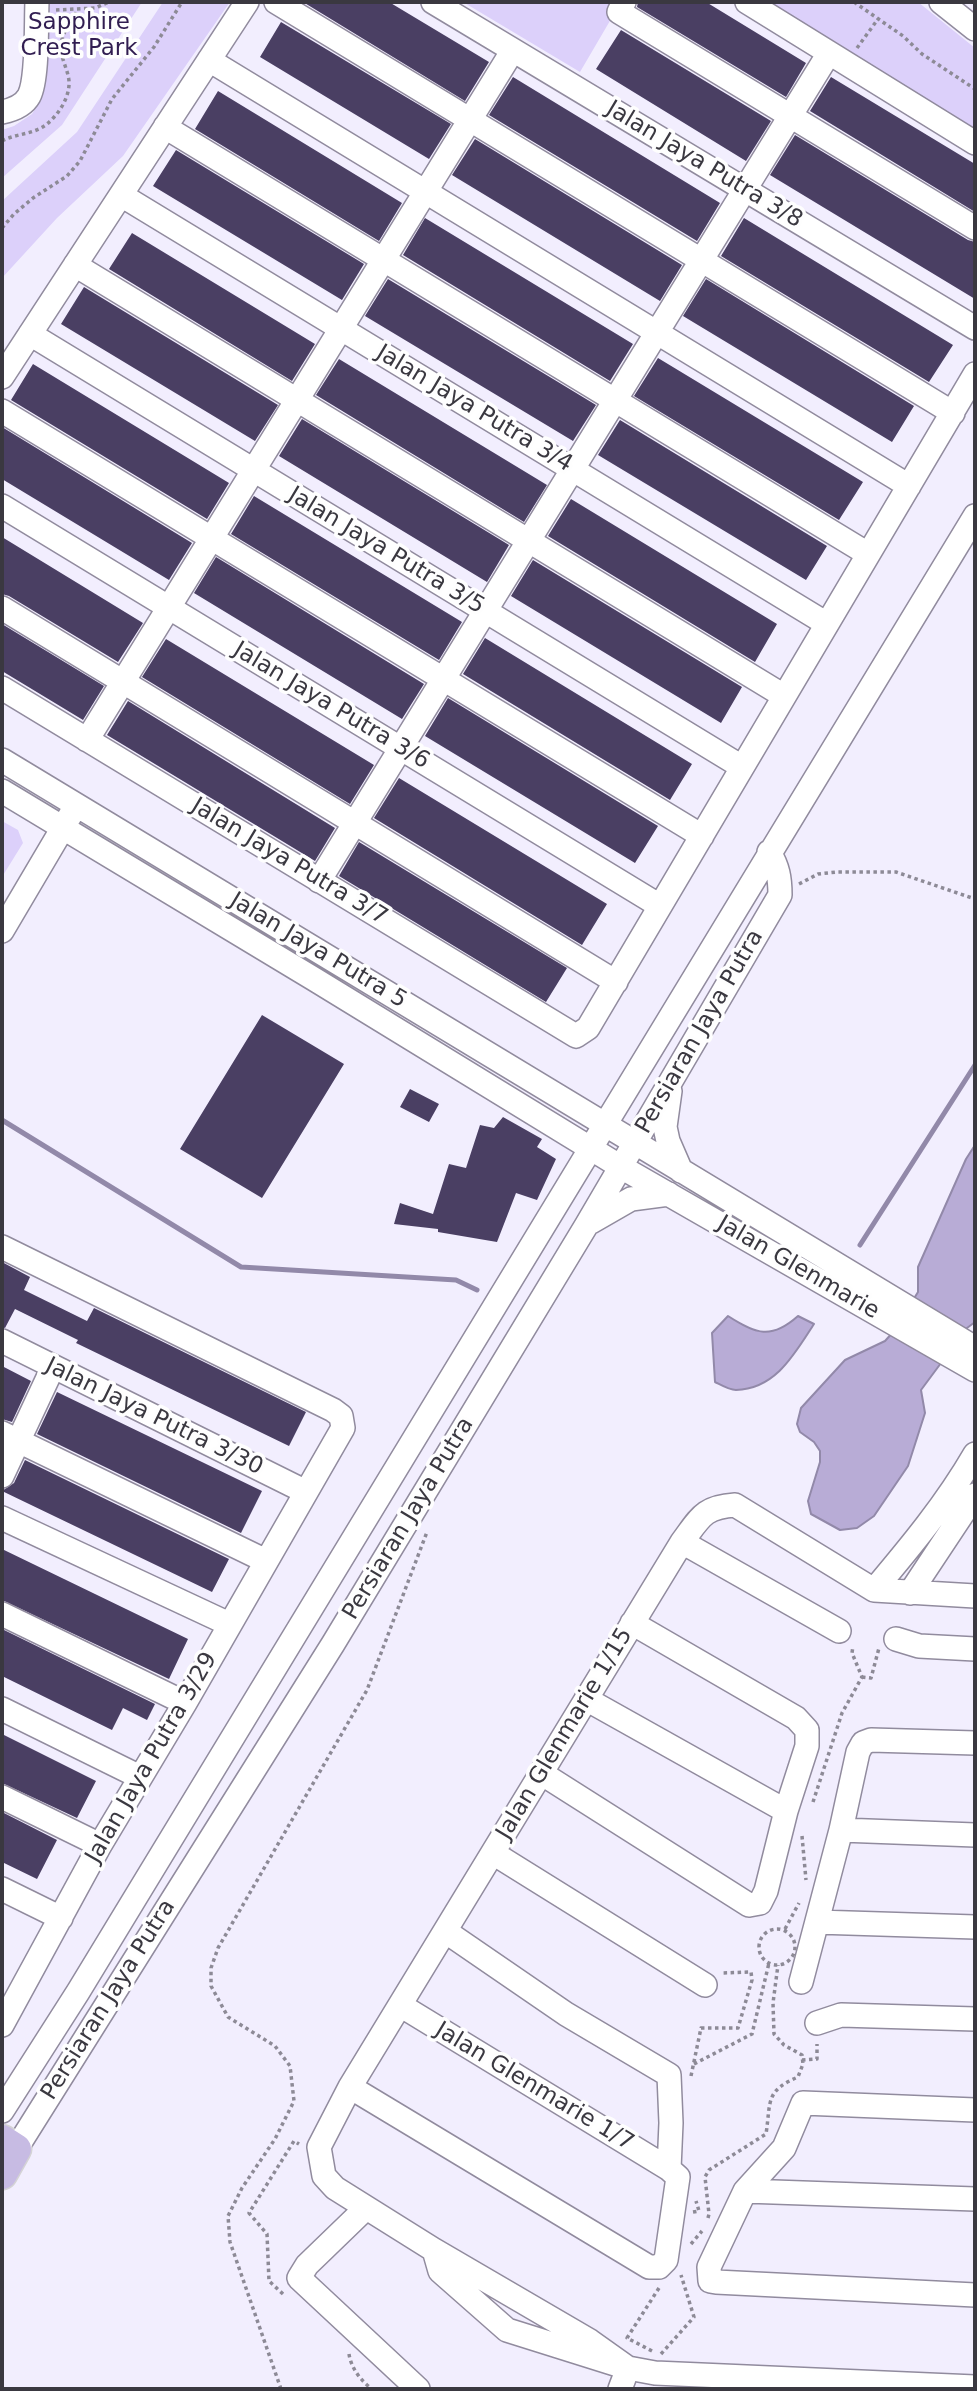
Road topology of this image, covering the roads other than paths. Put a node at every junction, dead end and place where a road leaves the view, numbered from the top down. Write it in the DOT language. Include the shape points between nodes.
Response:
graph roads {
  1 [pos="247,2"];
  2 [pos="276,2"];
  3 [pos="433,2"];
  4 [pos="624,2"];
  5 [pos="747,2"];
  6 [pos="942,2"];
  7 [pos="37,6"];
  8 [pos="975,29"];
  9 [pos="513,50"];
  10 [pos="837,59"];
  11 [pos="209,60"];
  12 [pos="2,112"];
  13 [pos="790,116"];
  14 [pos="470,119"];
  15 [pos="165,127"];
  16 [pos="975,144"];
  17 [pos="745,189"];
  18 [pos="425,192"];
  19 [pos="121,195"];
  20 [pos="975,228"];
  21 [pos="383,260"];
  22 [pos="701,260"];
  23 [pos="75,265"];
  24 [pos="341,328"];
  25 [pos="975,328"];
  26 [pos="657,332"];
  27 [pos="30,334"];
  28 [pos="975,374"];
  29 [pos="2,377"];
  30 [pos="297,400"];
  31 [pos="615,400"];
  32 [pos="2,411"];
  33 [pos="953,413"];
  34 [pos="573,469"];
  35 [pos="254,470"];
  36 [pos="909,486"];
  37 [pos="2,506"];
  38 [pos="975,516"];
  39 [pos="212,538"];
  40 [pos="528,541"];
  41 [pos="868,554"];
  42 [pos="2,608"];
  43 [pos="169,608"];
  44 [pos="485,611"];
  45 [pos="827,624"];
  46 [pos="443,679"];
  47 [pos="123,682"];
  48 [pos="2,688"];
  49 [pos="784,696"];
  50 [pos="88,740"];
  51 [pos="400,748"];
  52 [pos="2,760"];
  53 [pos="742,767"];
  54 [pos="2,792"];
  55 [pos="76,806"];
  56 [pos="355,823"];
  57 [pos="63,828"];
  58 [pos="702,836"];
  59 [pos="769,852"];
  60 [pos="319,881"];
  61 [pos="660,906"];
  62 [pos="2,931"];
  63 [pos="616,982"];
  64 [pos="673,1078"];
  65 [pos="605,1126"];
  66 [pos="634,1143"];
  67 [pos="591,1149"];
  68 [pos="621,1167"];
  69 [pos="681,1171"];
  70 [pos="669,1194"];
  71 [pos="586,1226"];
  72 [pos="2,1247"];
  73 [pos="889,1309"];
  74 [pos="2,1341"];
  75 [pos="968,1355"];
  76 [pos="53,1367"];
  77 [pos="10,1437"];
  78 [pos="975,1454"];
  79 [pos="2,1476"];
  80 [pos="306,1492"];
  81 [pos="967,1496"];
  82 [pos="2,1518"];
  83 [pos="682,1542"];
  84 [pos="943,1545"];
  85 [pos="266,1561"];
  86 [pos="874,1590"];
  87 [pos="910,1593"];
  88 [pos="965,1595"];
  89 [pos="2,1614"];
  90 [pos="632,1623"];
  91 [pos="229,1624"];
  92 [pos="839,1631"];
  93 [pos="896,1639"];
  94 [pos="975,1649"];
  95 [pos="586,1699"];
  96 [pos="185,1703"];
  97 [pos="2,1709"];
  98 [pos="975,1743"];
  99 [pos="541,1773"];
  100 [pos="140,1777"];
  101 [pos="2,1797"];
  102 [pos="786,1811"];
  103 [pos="841,1830"];
  104 [pos="975,1835"];
  105 [pos="100,1844"];
  106 [pos="493,1853"];
  107 [pos="2,1889"];
  108 [pos="61,1918"];
  109 [pos="817,1922"];
  110 [pos="975,1927"];
  111 [pos="445,1931"];
  112 [pos="800,1982"];
  113 [pos="705,1985"];
  114 [pos="11,1987"];
  115 [pos="400,2005"];
  116 [pos="975,2019"];
  117 [pos="817,2023"];
  118 [pos="2,2025"];
  119 [pos="350,2087"];
  120 [pos="975,2110"];
  121 [pos="2,2111"];
  122 [pos="7,2154"];
  123 [pos="669,2169"];
  124 [pos="745,2191"];
  125 [pos="975,2199"];
  126 [pos="366,2208"];
  127 [pos="434,2250"];
  128 [pos="975,2295"];
  129 [pos="624,2379"];
  130 [pos="975,2387"];
  131 [pos="418,2389"];
  1 -- 11 [label="street"];
  2 -- 14 [label="street"];
  3 -- 9 [label="street, Jalan Jaya Putra 3/8"];
  4 -- 13 [label="street" via="619,12"];
  5 -- 10 [label="street"];
  6 -- 8 [label="street"];
  7 -- 12 [label="street" via="29,97 15,109"];
  9 -- 14 [label="street"];
  9 -- 17 [label="street, Jalan Jaya Putra 3/8"];
  10 -- 13 [label="street"];
  10 -- 16 [label="street"];
  11 -- 15 [label="street"];
  11 -- 18 [label="street"];
  13 -- 17 [label="street"];
  13 -- 20 [label="street"];
  14 -- 18 [label="street"];
  14 -- 22 [label="street"];
  15 -- 19 [label="street"];
  15 -- 21 [label="street"];
  17 -- 22 [label="street"];
  17 -- 25 [label="street, Jalan Jaya Putra 3/8"];
  18 -- 21 [label="street"];
  18 -- 26 [label="street"];
  19 -- 23 [label="street"];
  19 -- 24 [label="street, Jalan Jaya Putra 3/4"];
  21 -- 24 [label="street"];
  21 -- 31 [label="street"];
  22 -- 26 [label="street"];
  22 -- 33 [label="street"];
  23 -- 27 [label="street"];
  23 -- 30 [label="street"];
  24 -- 30 [label="street"];
  24 -- 34 [label="street, Jalan Jaya Putra 3/4"];
  26 -- 31 [label="street"];
  26 -- 36 [label="street"];
  27 -- 29 [label="street"];
  27 -- 35 [label="street, Jalan Jaya Putra 3/5"];
  28 -- 33 [label="street"];
  30 -- 35 [label="street"];
  30 -- 40 [label="street"];
  31 -- 34 [label="street"];
  31 -- 41 [label="street"];
  32 -- 39 [label="street"];
  33 -- 36 [label="street"];
  34 -- 40 [label="street"];
  34 -- 45 [label="street, Jalan Jaya Putra 3/4"];
  35 -- 39 [label="street"];
  35 -- 44 [label="street, Jalan Jaya Putra 3/5"];
  36 -- 41 [label="street"];
  37 -- 43 [label="street, Jalan Jaya Putra 3/6"];
  38 -- 59 [label="street, Persiaran Jaya Putra"];
  39 -- 43 [label="street"];
  39 -- 46 [label="street"];
  40 -- 44 [label="street"];
  40 -- 49 [label="street"];
  41 -- 45 [label="street"];
  42 -- 47 [label="street"];
  43 -- 47 [label="street"];
  43 -- 51 [label="street, Jalan Jaya Putra 3/6"];
  44 -- 46 [label="street"];
  44 -- 53 [label="street, Jalan Jaya Putra 3/5"];
  45 -- 49 [label="street"];
  46 -- 51 [label="street"];
  46 -- 58 [label="street"];
  47 -- 50 [label="street"];
  47 -- 56 [label="street"];
  48 -- 50 [label="street, Jalan Jaya Putra 3/7"];
  49 -- 53 [label="street"];
  50 -- 60 [label="street, Jalan Jaya Putra 3/7"];
  51 -- 56 [label="street"];
  51 -- 61 [label="street, Jalan Jaya Putra 3/6"];
  52 -- 55 [label="street, Jalan Jaya Putra 5"];
  53 -- 58 [label="street"];
  54 -- 57 [label="street, Jalan Jaya Putra 5"];
  55 -- 57 [label="street"];
  55 -- 65 [label="street, Jalan Jaya Putra 5"];
  56 -- 60 [label="street"];
  56 -- 63 [label="street"];
  57 -- 62 [label="street"];
  57 -- 67 [label="street, Jalan Jaya Putra 5"];
  58 -- 61 [label="street"];
  59 -- 64 [label="street, Persiaran Jaya Putra" via="780,878 780,895"];
  59 -- 65 [label="street, Persiaran Jaya Putra"];
  60 -- 63 [label="street, Jalan Jaya Putra 3/7" via="576,1035 588,1028"];
  61 -- 63 [label="street"];
  64 -- 66 [label="street, Persiaran Jaya Putra"];
  64 -- 69 [label="street" via="665,1127"];
  65 -- 66 [label="street, Jalan Jaya Putra 5"];
  65 -- 67 [label="street, Persiaran Jaya Putra"];
  66 -- 68 [label="street, Persiaran Jaya Putra"];
  66 -- 69 [label="street, Jalan Glenmarie"];
  67 -- 68 [label="street, Jalan Jaya Putra 5"];
  67 -- 121 [label="street, Persiaran Jaya Putra"];
  68 -- 70 [label="street, Jalan Glenmarie"];
  68 -- 71 [label="street, Persiaran Jaya Putra"];
  69 -- 73 [label="street, Jalan Glenmarie"];
  70 -- 71 [label="street" via="631,1199"];
  70 -- 73 [label="street, Jalan Glenmarie"];
  71 -- 122 [label="street, Persiaran Jaya Putra" via="333,1644"];
  72 -- 80 [label="street, Jalan Jaya Putra 3/29" via="341,1416 343,1428"];
  73 -- 75 [label="street, Jalan Glenmarie"];
  74 -- 76 [label="street, Jalan Jaya Putra 3/30"];
  76 -- 77 [label="street"];
  76 -- 80 [label="street, Jalan Jaya Putra 3/30"];
  77 -- 79 [label="street"];
  77 -- 85 [label="street"];
  78 -- 81 [label="street"];
  80 -- 85 [label="street, Jalan Jaya Putra 3/29"];
  81 -- 84 [label="street"];
  81 -- 86 [label="street" via="923,1533"];
  82 -- 91 [label="street"];
  83 -- 86 [label="street, Jalan Glenmarie 1/15" via="703,1514 717,1506 735,1505"];
  83 -- 90 [label="street, Jalan Glenmarie 1/15"];
  83 -- 92 [label="street"];
  84 -- 87 [label="street"];
  84 -- 88 [label="street" via="947,1585"];
  85 -- 91 [label="street, Jalan Jaya Putra 3/29"];
  86 -- 87 [label="street, Jalan Glenmarie 1/15"];
  87 -- 88 [label="street, Jalan Glenmarie 1/15"];
  89 -- 96 [label="street"];
  90 -- 95 [label="street, Jalan Glenmarie 1/15"];
  90 -- 102 [label="street" via="796,1718 807,1730 807,1746"];
  91 -- 96 [label="street, Jalan Jaya Putra 3/29"];
  93 -- 94 [label="street" via="919,1646"];
  95 -- 99 [label="street, Jalan Glenmarie 1/15"];
  95 -- 102 [label="street"];
  96 -- 100 [label="street, Jalan Jaya Putra 3/29"];
  97 -- 100 [label="street"];
  98 -- 103 [label="street" via="863,1743"];
  99 -- 102 [label="street" via="749,1905 760,1903 766,1891"];
  99 -- 106 [label="street, Jalan Glenmarie 1/15"];
  100 -- 105 [label="street, Jalan Jaya Putra 3/29"];
  101 -- 105 [label="street"];
  103 -- 104 [label="street"];
  103 -- 109 [label="street"];
  105 -- 108 [label="street, Jalan Jaya Putra 3/29"];
  106 -- 111 [label="street, Jalan Glenmarie 1/15"];
  106 -- 113 [label="street"];
  107 -- 108 [label="street"];
  108 -- 114 [label="street, Jalan Jaya Putra 3/29"];
  109 -- 110 [label="street"];
  109 -- 112 [label="street"];
  111 -- 115 [label="street, Jalan Glenmarie 1/15"];
  111 -- 123 [label="street" via="566,2014 669,2075"];
  114 -- 118 [label="street, Jalan Jaya Putra 3/29"];
  115 -- 119 [label="street, Jalan Glenmarie 1/15"];
  115 -- 123 [label="street, Jalan Glenmarie 1/7"];
  116 -- 117 [label="street" via="841,2015"];
  119 -- 123 [label="street" via="649,2267 659,2267 666,2260 678,2176"];
  119 -- 126 [label="street, Jalan Glenmarie 1/15" via="319,2147 320,2158 324,2176 335,2189"];
  120 -- 124 [label="street" via="803,2103 784,2148"];
  124 -- 125 [label="street"];
  124 -- 128 [label="street" via="709,2267 710,2281"];
  126 -- 127 [label="street"];
  126 -- 131 [label="street" via="299,2278"];
  127 -- 129 [label="street" via="590,2342"];
  127 -- 129 [label="street" via="440,2271 507,2330"];
  129 -- 130 [label="street" via="655,2373"];
}
